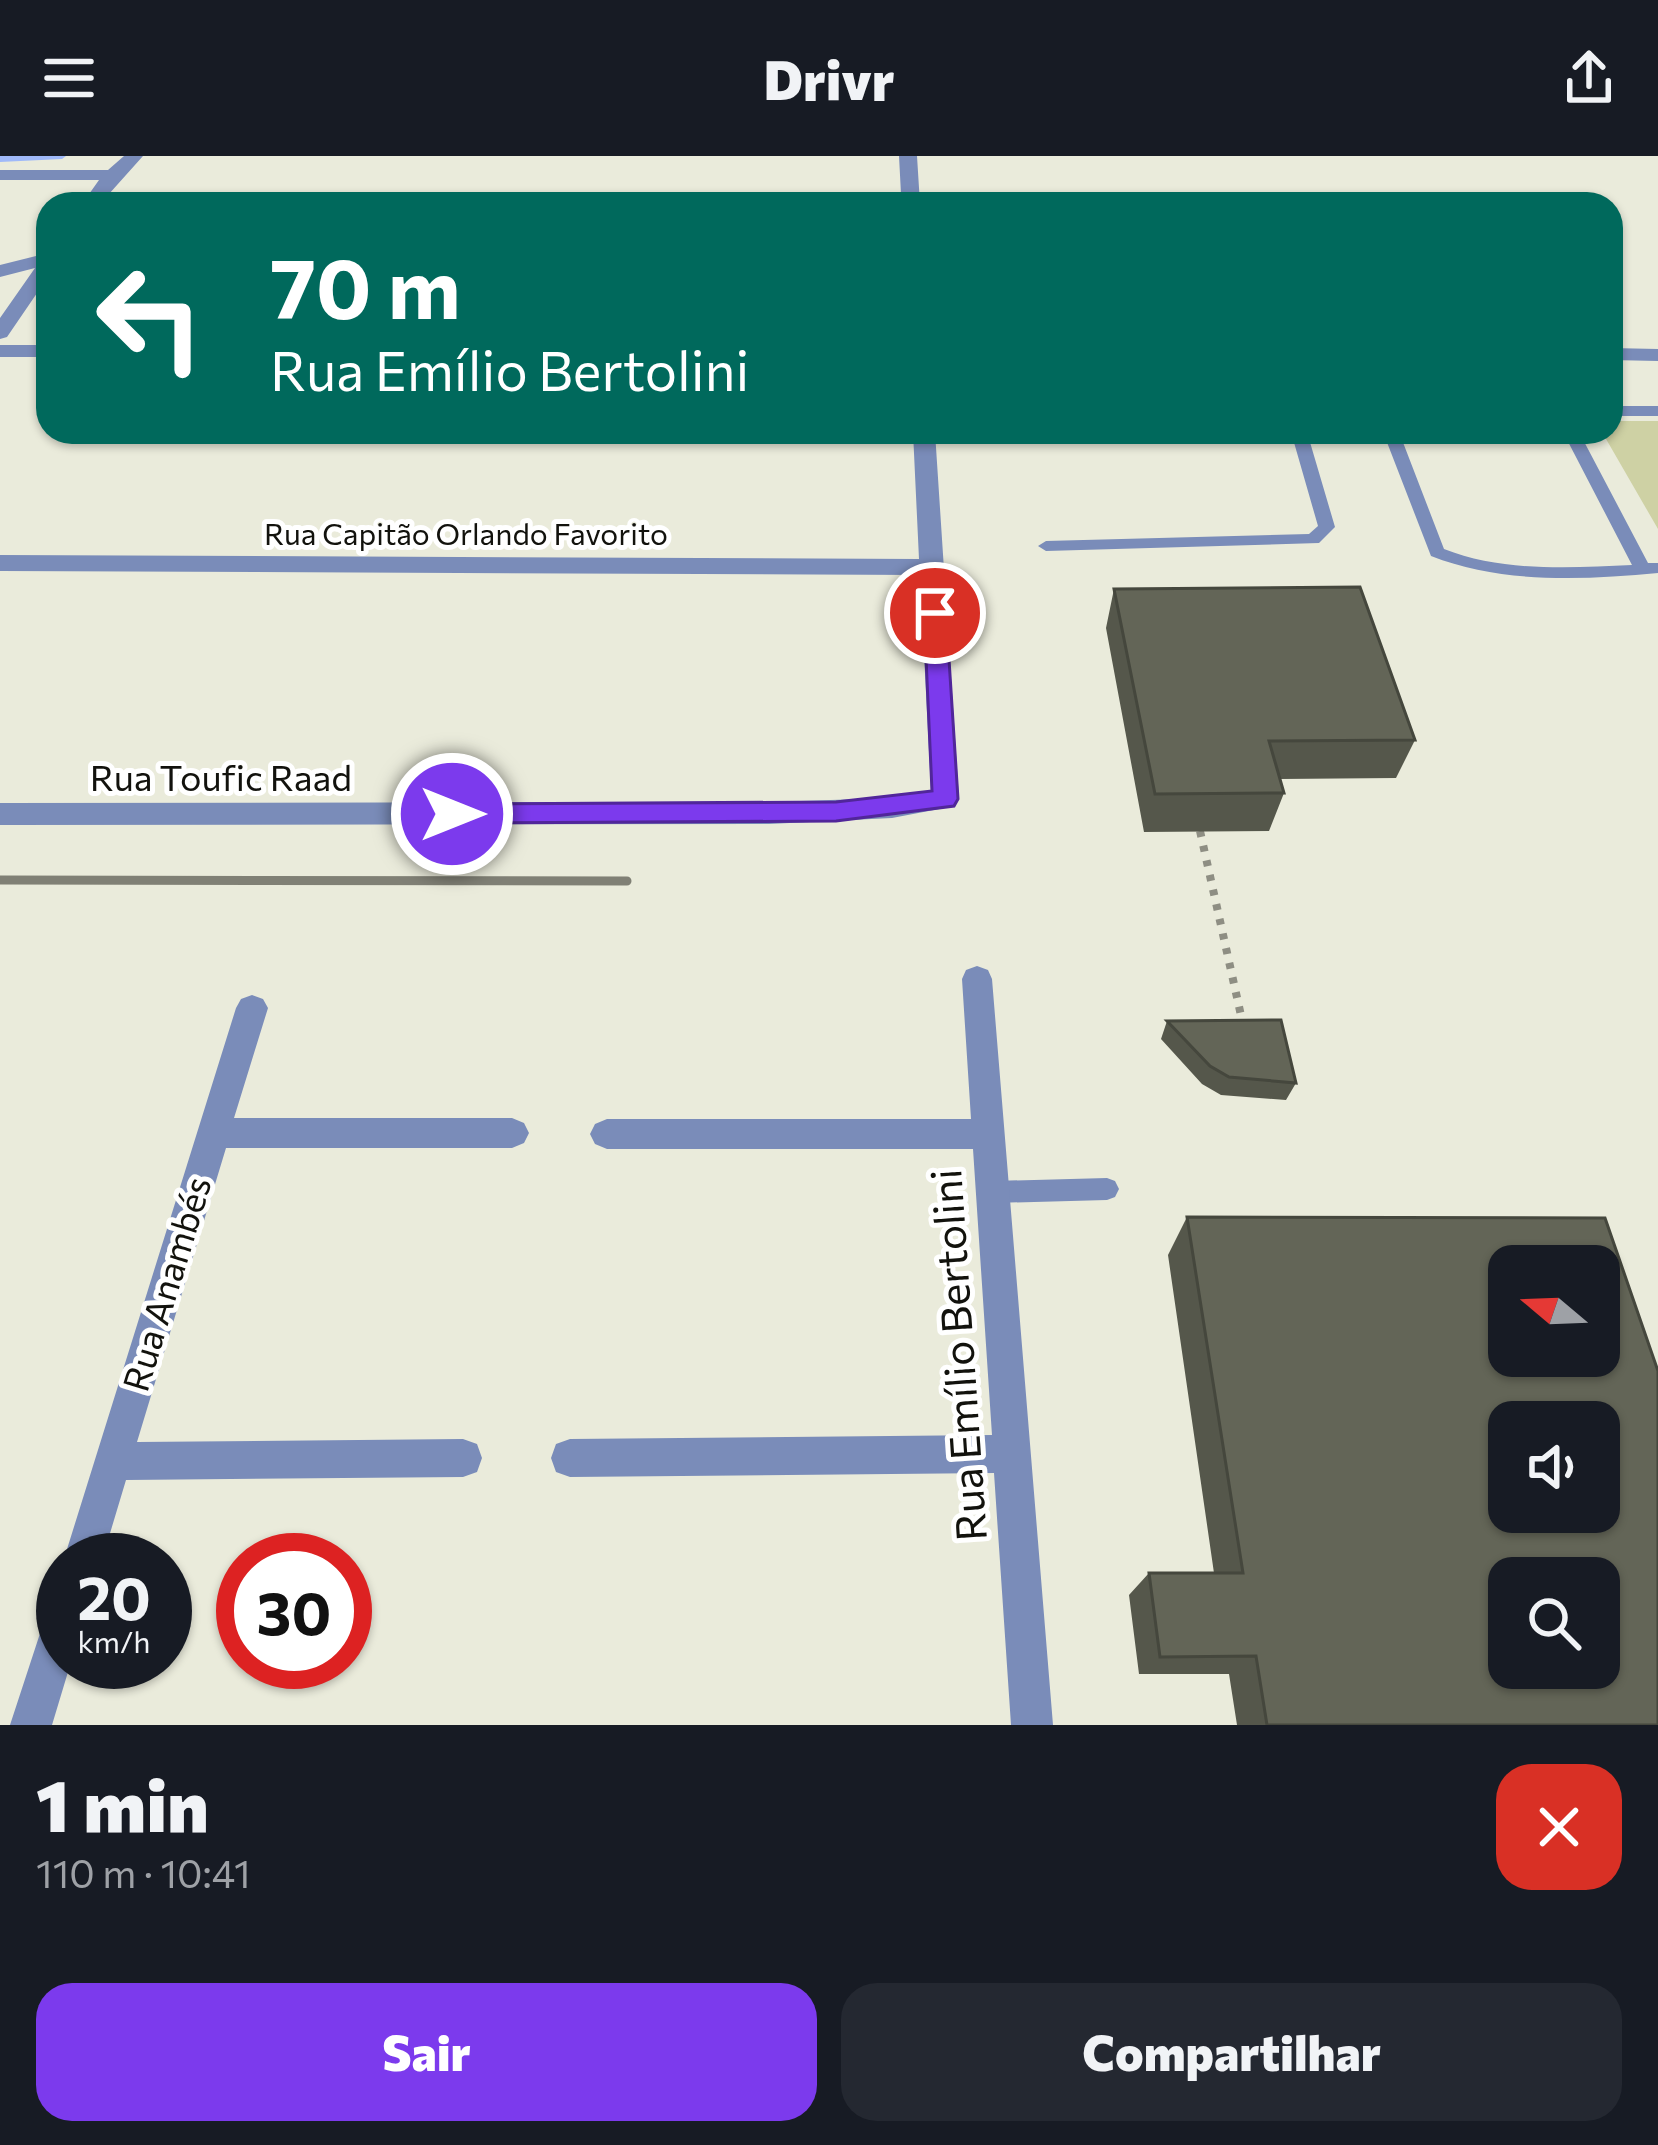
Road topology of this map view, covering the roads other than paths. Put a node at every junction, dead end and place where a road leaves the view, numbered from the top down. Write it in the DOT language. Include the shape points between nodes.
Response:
graph roads {
  1 [pos="134,156"];
  2 [pos="908,156"];
  3 [pos="0,175"];
  4 [pos="112,175"];
  5 [pos="100,192"];
  6 [pos="910,192"];
  7 [pos="36,264"];
  8 [pos="0,271"];
  9 [pos="36,279"];
  10 [pos="0,333"];
  11 [pos="0,351"];
  12 [pos="36,351"];
  13 [pos="1623,355"];
  14 [pos="1658,355"];
  15 [pos="1623,410"];
  16 [pos="1658,411"];
  17 [pos="925,444"];
  18 [pos="1303,444"];
  19 [pos="1396,444"];
  20 [pos="1578,444"];
  21 [pos="1046,546"];
  22 [pos="0,563"];
  23 [pos="932,566"];
  24 [pos="1651,569"];
  25 [pos="0,814"];
  26 [pos="976,979"];
  27 [pos="252,1008"];
  28 [pos="214,1133"];
  29 [pos="512,1133"];
  30 [pos="607,1134"];
  31 [pos="988,1134"];
  32 [pos="1107,1189"];
  33 [pos="993,1192"];
  34 [pos="1012,1454"];
  35 [pos="463,1458"];
  36 [pos="570,1458"];
  37 [pos="112,1462"];
  38 [pos="90,1533"];
  39 [pos="42,1689"];
  40 [pos="31,1725"];
  41 [pos="1032,1725"];
  1 -- 4 [label="street"];
  2 -- 6 [label="street"];
  3 -- 4 [label="street"];
  4 -- 5 [label="street"];
  7 -- 8 [label="street"];
  9 -- 10 [label="street"];
  11 -- 12 [label="street"];
  13 -- 14 [label="street"];
  15 -- 16 [label="lane"];
  17 -- 23 [label="street"];
  18 -- 21 [label="lane" via="1327,527 1313,539"];
  19 -- 24 [label="lane" via="1438,552 1456,562"];
  20 -- 24 [label="lane"];
  22 -- 23 [label="street, Rua Capitão Orlando Favorito"];
  23 -- 25 [label="street, Rua Toufic Raad" via="945,799 769,813"];
  26 -- 31 [label="street, Rua Emílio Bertolini"];
  27 -- 28 [label="street, Rua Anambés"];
  28 -- 29 [label="street"];
  28 -- 37 [label="street, Rua Anambés"];
  30 -- 31 [label="street"];
  31 -- 33 [label="street, Rua Emílio Bertolini"];
  32 -- 33 [label="lane"];
  33 -- 34 [label="street, Rua Emílio Bertolini"];
  34 -- 36 [label="street"];
  34 -- 41 [label="street, Rua Emílio Bertolini"];
  35 -- 37 [label="street"];
  37 -- 38 [label="street, Rua Anambés"];
  39 -- 40 [label="street"];
}
